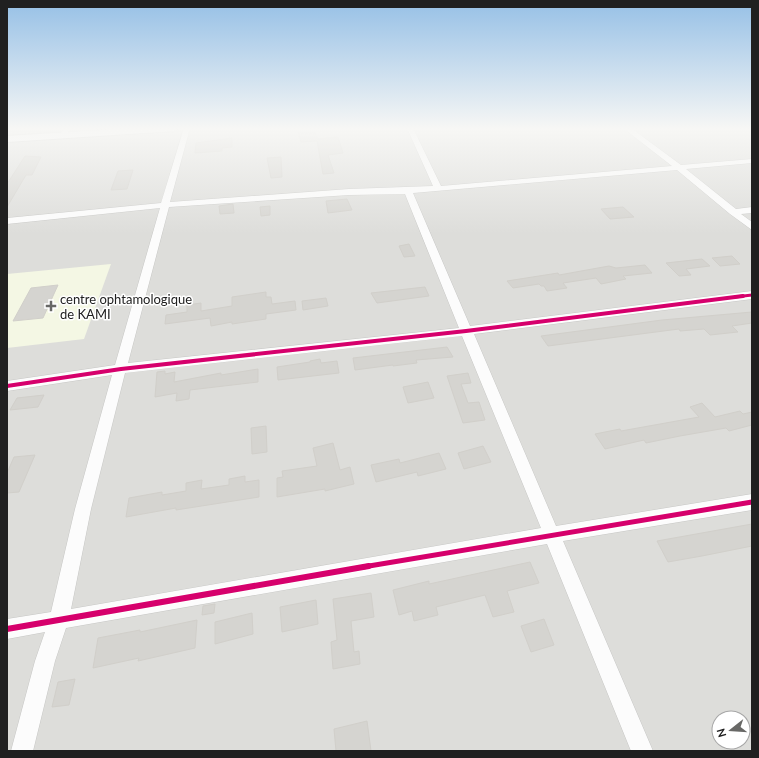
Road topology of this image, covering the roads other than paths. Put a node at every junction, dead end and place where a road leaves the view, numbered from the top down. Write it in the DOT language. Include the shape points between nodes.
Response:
graph roads {
  1 [pos="177,163"];
  2 [pos="427,163"];
  3 [pos="674,163"];
  4 [pos="728,163"];
  5 [pos="680,168"];
  6 [pos="438,188"];
  7 [pos="408,191"];
  8 [pos="166,205"];
  9 [pos="752,210"];
  10 [pos="733,212"];
  11 [pos="7,221"];
  12 [pos="752,226"];
  13 [pos="752,294"];
  14 [pos="466,331"];
  15 [pos="121,369"];
  16 [pos="7,386"];
  17 [pos="752,502"];
  18 [pos="550,535"];
  19 [pos="59,620"];
  20 [pos="7,629"];
  21 [pos="22,751"];
  22 [pos="642,751"];
  1 -- 8 [label="street"];
  2 -- 6 [label="street"];
  3 -- 5 [label="street"];
  4 -- 5 [label="street"];
  5 -- 6 [label="street"];
  5 -- 10 [label="street"];
  6 -- 7 [label="street"];
  7 -- 8 [label="street" via="349,192"];
  7 -- 14 [label="street"];
  8 -- 11 [label="street"];
  8 -- 15 [label="street"];
  9 -- 10 [label="street"];
  10 -- 12 [label="street"];
  13 -- 14 [label="street"];
  14 -- 15 [label="street"];
  14 -- 18 [label="street"];
  15 -- 16 [label="street"];
  15 -- 19 [label="street" via="83,510"];
  17 -- 18 [label="street"];
  18 -- 19 [label="street"];
  18 -- 22 [label="street"];
  19 -- 20 [label="street"];
  19 -- 21 [label="street" via="45,661"];
}
